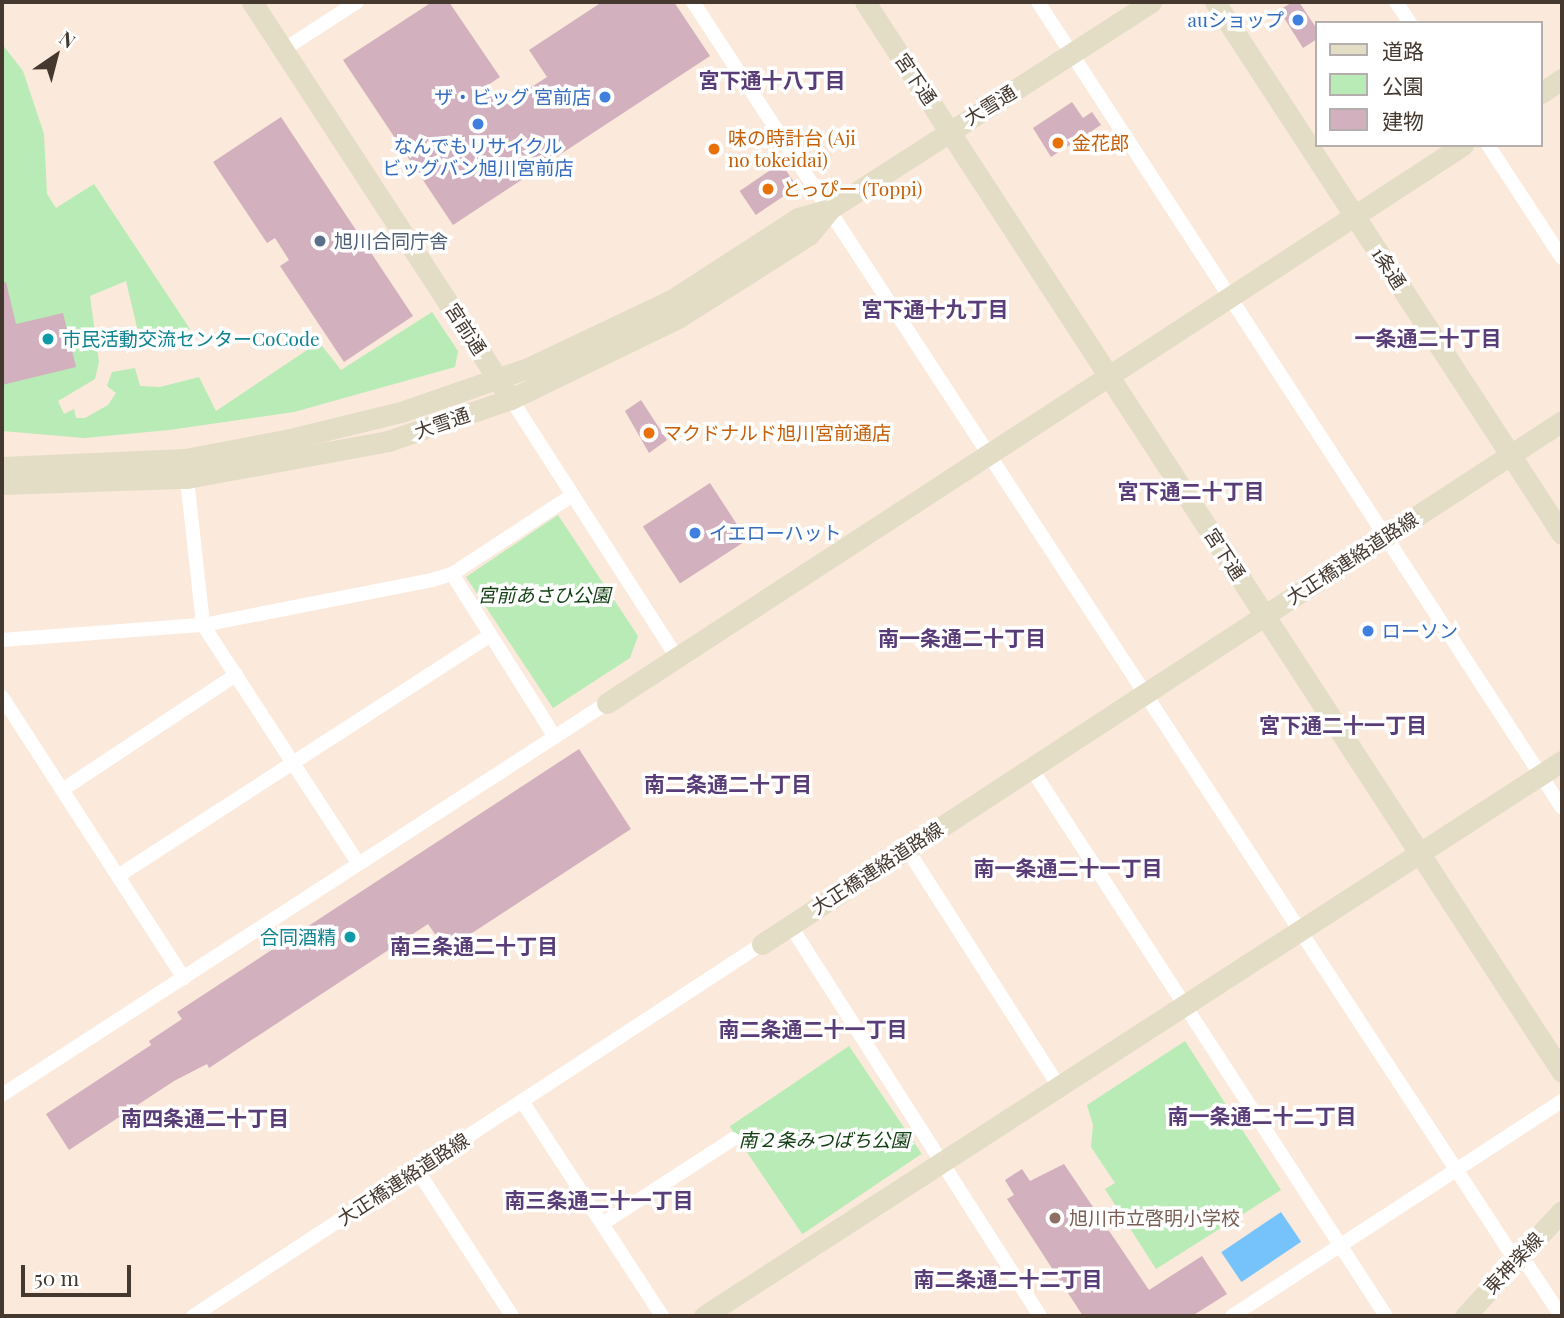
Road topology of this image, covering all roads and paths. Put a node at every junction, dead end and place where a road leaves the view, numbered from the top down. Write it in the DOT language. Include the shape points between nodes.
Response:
graph roads {
  1 [pos="252,2"];
  2 [pos="357,2"];
  3 [pos="693,2"];
  4 [pos="865,2"];
  5 [pos="1038,2"];
  6 [pos="1151,2"];
  7 [pos="1215,2"];
  8 [pos="1396,2"];
  9 [pos="1409,21"];
  10 [pos="283,50"];
  11 [pos="1072,53"];
  12 [pos="1562,79"];
  13 [pos="1543,92"];
  14 [pos="950,130"];
  15 [pos="1460,147"];
  16 [pos="1489,147"];
  17 [pos="830,209"];
  18 [pos="1355,216"];
  19 [pos="1562,258"];
  20 [pos="1230,299"];
  21 [pos="1110,378"];
  22 [pos="499,380"];
  23 [pos="511,399"];
  24 [pos="1562,421"];
  25 [pos="2,453"];
  26 [pos="989,454"];
  27 [pos="1510,455"];
  28 [pos="180,466"];
  29 [pos="2,467"];
  30 [pos="2,484"];
  31 [pos="111,484"];
  32 [pos="2,492"];
  33 [pos="571,496"];
  34 [pos="1562,534"];
  35 [pos="1386,536"];
  36 [pos="452,574"];
  37 [pos="1264,615"];
  38 [pos="203,625"];
  39 [pos="490,635"];
  40 [pos="2,640"];
  41 [pos="677,658"];
  42 [pos="236,676"];
  43 [pos="1145,694"];
  44 [pos="2,697"];
  45 [pos="607,703"];
  46 [pos="555,737"];
  47 [pos="1562,761"];
  48 [pos="293,764"];
  49 [pos="1031,768"];
  50 [pos="1541,775"];
  51 [pos="62,790"];
  52 [pos="1562,808"];
  53 [pos="907,849"];
  54 [pos="1420,854"];
  55 [pos="359,864"];
  56 [pos="118,876"];
  57 [pos="790,925"];
  58 [pos="1303,932"];
  59 [pos="762,944"];
  60 [pos="184,978"];
  61 [pos="1187,1007"];
  62 [pos="1562,1072"];
  63 [pos="1061,1090"];
  64 [pos="2,1096"];
  65 [pos="522,1101"];
  66 [pos="1562,1101"];
  67 [pos="733,1139"];
  68 [pos="941,1165"];
  69 [pos="417,1170"];
  70 [pos="1455,1170"];
  71 [pos="1562,1211"];
  72 [pos="602,1224"];
  73 [pos="1342,1244"];
  74 [pos="1519,1258"];
  75 [pos="192,1316"];
  76 [pos="512,1316"];
  77 [pos="662,1316"];
  78 [pos="704,1316"];
  79 [pos="1040,1316"];
  80 [pos="1232,1316"];
  81 [pos="1386,1316"];
  82 [pos="1465,1316"];
  83 [pos="1561,1316"];
  1 -- 10 [label="street, 宮前通"];
  2 -- 10 [label="street"];
  3 -- 17 [label="street"];
  4 -- 14 [label="street, 宮下通"];
  5 -- 11 [label="street"];
  6 -- 11 [label="street, 大雪通"];
  7 -- 18 [label="street, 1条通"];
  8 -- 9 [label="street"];
  10 -- 22 [label="street, 宮前通"];
  11 -- 14 [label="street, 大雪通"];
  11 -- 20 [label="street"];
  12 -- 13 [label="street"];
  14 -- 17 [label="street, 大雪通"];
  14 -- 21 [label="street, 宮下通"];
  15 -- 18 [label="street"];
  16 -- 19 [label="street"];
  17 -- 22 [label="street, 大雪通" via="798,219 673,299"];
  17 -- 23 [label="street, 大雪通" via="808,235 678,318"];
  17 -- 26 [label="street"];
  18 -- 20 [label="street"];
  18 -- 27 [label="street, 1条通"];
  20 -- 21 [label="street"];
  20 -- 35 [label="street"];
  21 -- 26 [label="street"];
  21 -- 37 [label="street, 宮下通"];
  22 -- 23 [label="street, 宮前通"];
  22 -- 28 [label="street, 大雪通" via="344,428"];
  23 -- 28 [label="street, 大雪通" via="388,441"];
  23 -- 33 [label="street, 宮前通"];
  24 -- 27 [label="street, 大正橋連絡道路線"];
  25 -- 28 [label="street"];
  26 -- 41 [label="street"];
  26 -- 43 [label="street"];
  27 -- 34 [label="street, 1条通"];
  27 -- 35 [label="street, 大正橋連絡道路線"];
  28 -- 29 [label="street, 大雪通"];
  28 -- 31 [label="street, 大雪通"];
  28 -- 38 [label="street"];
  30 -- 31 [label="street, 大雪通"];
  31 -- 32 [label="street"];
  33 -- 36 [label="street"];
  33 -- 41 [label="street, 宮前通"];
  35 -- 37 [label="street, 大正橋連絡道路線"];
  35 -- 50 [label="street"];
  36 -- 38 [label="street"];
  36 -- 39 [label="street"];
  37 -- 43 [label="street, 大正橋連絡道路線"];
  37 -- 54 [label="street, 宮下通"];
  38 -- 40 [label="street"];
  38 -- 42 [label="street"];
  39 -- 46 [label="street"];
  39 -- 48 [label="street"];
  41 -- 45 [label="street"];
  42 -- 48 [label="street"];
  42 -- 51 [label="street"];
  43 -- 49 [label="street, 大正橋連絡道路線"];
  43 -- 58 [label="street"];
  44 -- 51 [label="street"];
  45 -- 46 [label="street"];
  46 -- 55 [label="street"];
  47 -- 50 [label="street"];
  48 -- 55 [label="street"];
  48 -- 56 [label="street"];
  49 -- 53 [label="street, 大正橋連絡道路線"];
  49 -- 61 [label="street"];
  50 -- 52 [label="street"];
  50 -- 54 [label="street"];
  51 -- 56 [label="street"];
  53 -- 57 [label="street, 大正橋連絡道路線"];
  53 -- 63 [label="street"];
  54 -- 58 [label="street"];
  54 -- 62 [label="street, 宮下通"];
  55 -- 60 [label="street"];
  56 -- 60 [label="street"];
  57 -- 59 [label="street, 大正橋連絡道路線"];
  57 -- 68 [label="street"];
  58 -- 61 [label="street"];
  58 -- 70 [label="street"];
  59 -- 65 [label="street, 大正橋連絡道路線"];
  60 -- 64 [label="street"];
  61 -- 63 [label="street"];
  61 -- 73 [label="street"];
  63 -- 68 [label="street"];
  65 -- 69 [label="street, 大正橋連絡道路線"];
  65 -- 72 [label="street"];
  66 -- 70 [label="street"];
  67 -- 72 [label="street"];
  68 -- 78 [label="street"];
  68 -- 79 [label="street"];
  69 -- 75 [label="street, 大正橋連絡道路線"];
  69 -- 76 [label="street"];
  70 -- 73 [label="street"];
  70 -- 74 [label="street"];
  71 -- 74 [label="street, 東神楽線"];
  72 -- 77 [label="street"];
  73 -- 80 [label="street"];
  73 -- 81 [label="street"];
  74 -- 82 [label="street, 東神楽線"];
  74 -- 83 [label="street"];
}
